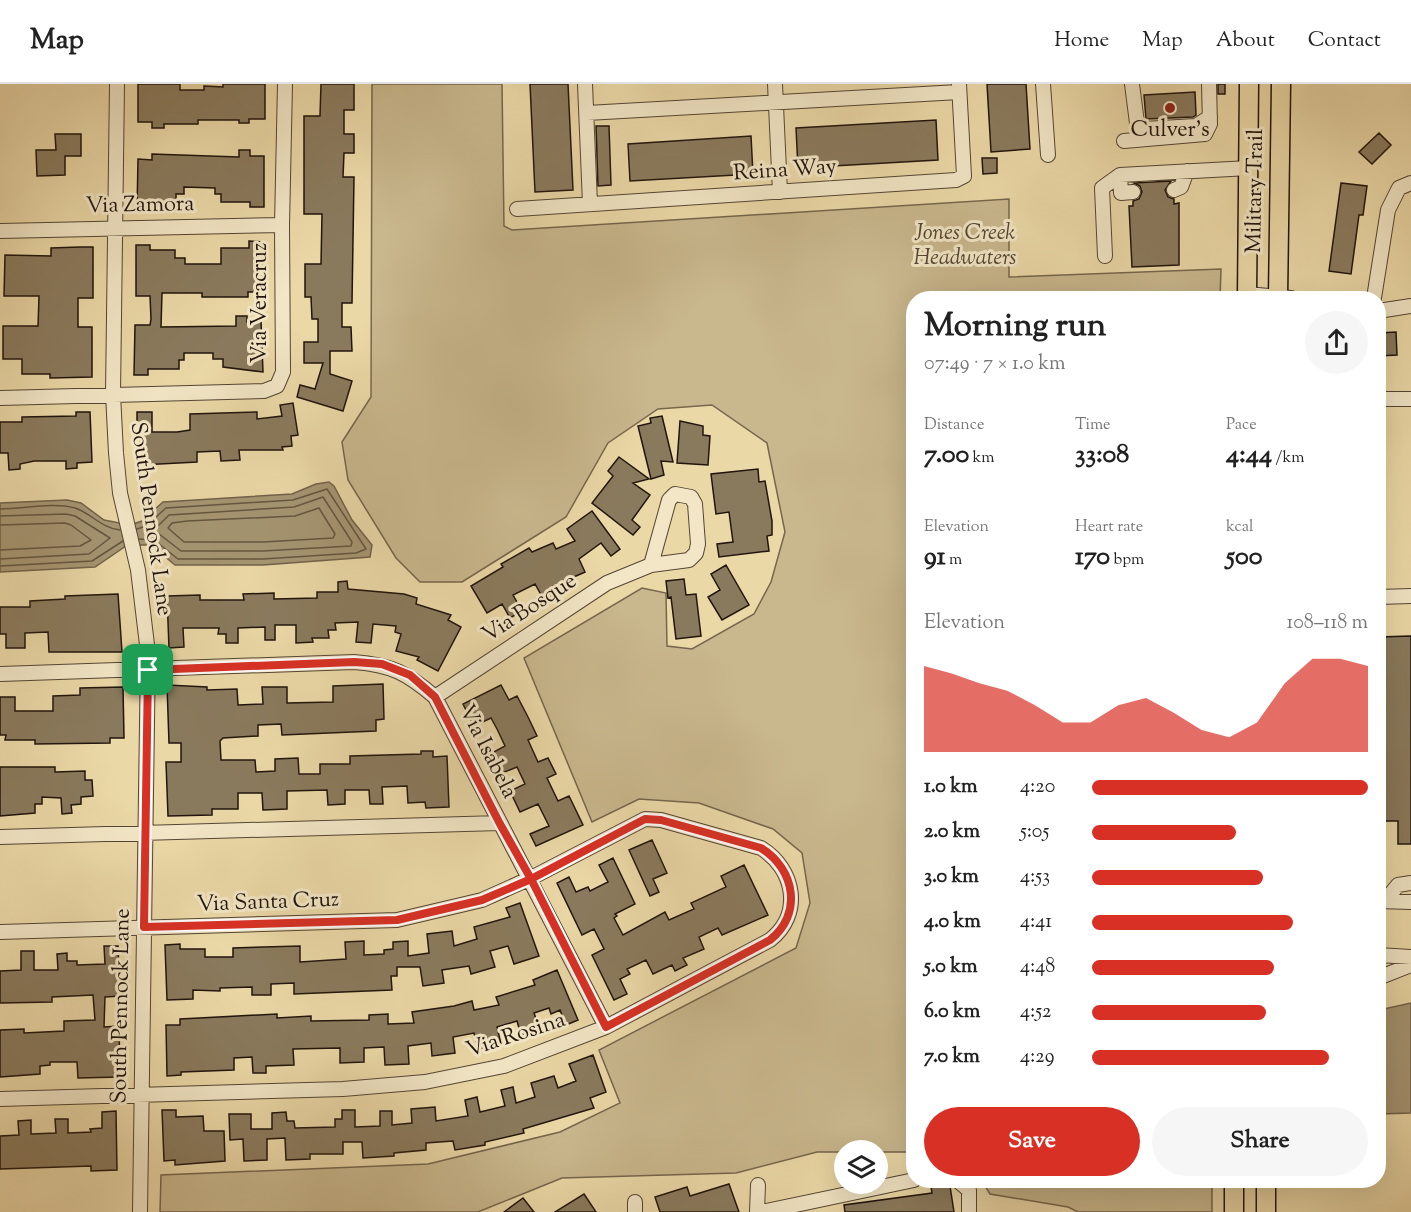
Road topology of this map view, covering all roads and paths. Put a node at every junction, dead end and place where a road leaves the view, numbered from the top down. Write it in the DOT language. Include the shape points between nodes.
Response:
graph roads {
  1 [pos="117,84"];
  2 [pos="285,84"];
  3 [pos="585,84"];
  4 [pos="775,84"];
  5 [pos="1043,84"];
  6 [pos="1132,84"];
  7 [pos="1209,84"];
  8 [pos="1250,84"];
  9 [pos="1281,84"];
  10 [pos="959,88"];
  11 [pos="776,101"];
  12 [pos="587,113"];
  13 [pos="1149,134"];
  14 [pos="1124,141"];
  15 [pos="1048,155"];
  16 [pos="1249,168"];
  17 [pos="1188,171"];
  18 [pos="1120,175"];
  19 [pos="1411,183"];
  20 [pos="1173,190"];
  21 [pos="780,192"];
  22 [pos="590,204"];
  23 [pos="1103,206"];
  24 [pos="517,209"];
  25 [pos="282,225"];
  26 [pos="115,227"];
  27 [pos="0,231"];
  28 [pos="1105,256"];
  29 [pos="1247,291"];
  30 [pos="1283,291"];
  31 [pos="1375,291"];
  32 [pos="1411,306"];
  33 [pos="1386,310"];
  34 [pos="113,394"];
  35 [pos="0,398"];
  36 [pos="1386,399"];
  37 [pos="1411,399"];
  38 [pos="651,565"];
  39 [pos="1411,596"];
  40 [pos="1386,597"];
  41 [pos="148,670"];
  42 [pos="0,674"];
  43 [pos="435,697"];
  44 [pos="500,824"];
  45 [pos="146,834"];
  46 [pos="0,837"];
  47 [pos="531,879"];
  48 [pos="1411,883"];
  49 [pos="1386,897"];
  50 [pos="1386,901"];
  51 [pos="1411,902"];
  52 [pos="144,927"];
  53 [pos="0,932"];
  54 [pos="1386,955"];
  55 [pos="1411,957"];
  56 [pos="1411,965"];
  57 [pos="1386,975"];
  58 [pos="606,1027"];
  59 [pos="142,1094"];
  60 [pos="0,1099"];
  61 [pos="906,1182"];
  62 [pos="758,1185"];
  63 [pos="967,1188"];
  64 [pos="1234,1188"];
  65 [pos="1266,1188"];
  66 [pos="140,1212"];
  67 [pos="757,1212"];
  68 [pos="762,1212"];
  69 [pos="969,1212"];
  70 [pos="1234,1212"];
  71 [pos="1266,1212"];
  1 -- 26 [label="street, South Pennock Lane"];
  2 -- 25 [label="street, Via Veracruz"];
  3 -- 12 [label="street"];
  4 -- 11 [label="street"];
  5 -- 15 [label="street"];
  6 -- 13 [label="street" via="1137,123"];
  7 -- 13 [label="street" via="1210,117 1205,134"];
  8 -- 16 [label="main road, Military Trail"];
  9 -- 30 [label="main road, Military Trail"];
  10 -- 11 [label="street"];
  10 -- 21 [label="street, Reina Way" via="964,176 945,182"];
  11 -- 12 [label="street"];
  11 -- 21 [label="street"];
  12 -- 22 [label="street"];
  13 -- 14 [label="street"];
  16 -- 17 [label="street"];
  16 -- 29 [label="main road, Military Trail"];
  17 -- 18 [label="street"];
  17 -- 20 [label="street" via="1180,187"];
  18 -- 23 [label="street" via="1102,188"];
  18 -- 23 [label="street" via="1127,193"];
  19 -- 31 [label="street" via="1399,188 1388,210"];
  21 -- 22 [label="street, Reina Way"];
  22 -- 24 [label="street, Reina Way"];
  23 -- 28 [label="street"];
  25 -- 26 [label="street, Via Zamora"];
  25 -- 34 [label="street, Via Veracruz" via="283,372 278,386 264,391"];
  26 -- 27 [label="street, Via Zamora"];
  26 -- 34 [label="street, South Pennock Lane"];
  32 -- 33 [label="street"];
  34 -- 35 [label="street, Via Veracruz"];
  34 -- 41 [label="street, South Pennock Lane" via="120,493 138,570"];
  36 -- 37 [label="street"];
  38 -- 38 [label="street, Via Bosque" via="689,560 696,553 691,497 675,494 669,500"];
  38 -- 43 [label="street, Via Bosque" via="608,583"];
  39 -- 40 [label="street"];
  41 -- 42 [label="street, Via Isabela"];
  41 -- 43 [label="street, Via Isabela" via="382,664 410,675"];
  41 -- 45 [label="street, South Pennock Lane"];
  43 -- 44 [label="street, Via Isabela"];
  44 -- 45 [label="street"];
  44 -- 47 [label="street, Via Isabela"];
  45 -- 46 [label="street"];
  45 -- 52 [label="street, South Pennock Lane"];
  47 -- 52 [label="street, Via Santa Cruz" via="482,900 397,920"];
  47 -- 58 [label="street, Via Isabela"];
  47 -- 58 [label="street, Via Rosina" via="645,819 761,848 785,869 791,887 790,911 781,932"];
  48 -- 49 [label="street" via="1398,885"];
  50 -- 51 [label="street"];
  52 -- 53 [label="street, Via Santa Cruz"];
  52 -- 59 [label="street, South Pennock Lane"];
  54 -- 55 [label="street"];
  56 -- 57 [label="street"];
  58 -- 59 [label="street, Via Rosina" via="504,1066 425,1082 343,1089"];
  59 -- 60 [label="street, Via Rosina"];
  59 -- 66 [label="street, South Pennock Lane"];
  61 -- 68 [label="street"];
  62 -- 67 [label="street"];
  63 -- 69 [label="street"];
  64 -- 70 [label="main road"];
  65 -- 71 [label="main road"];
}
